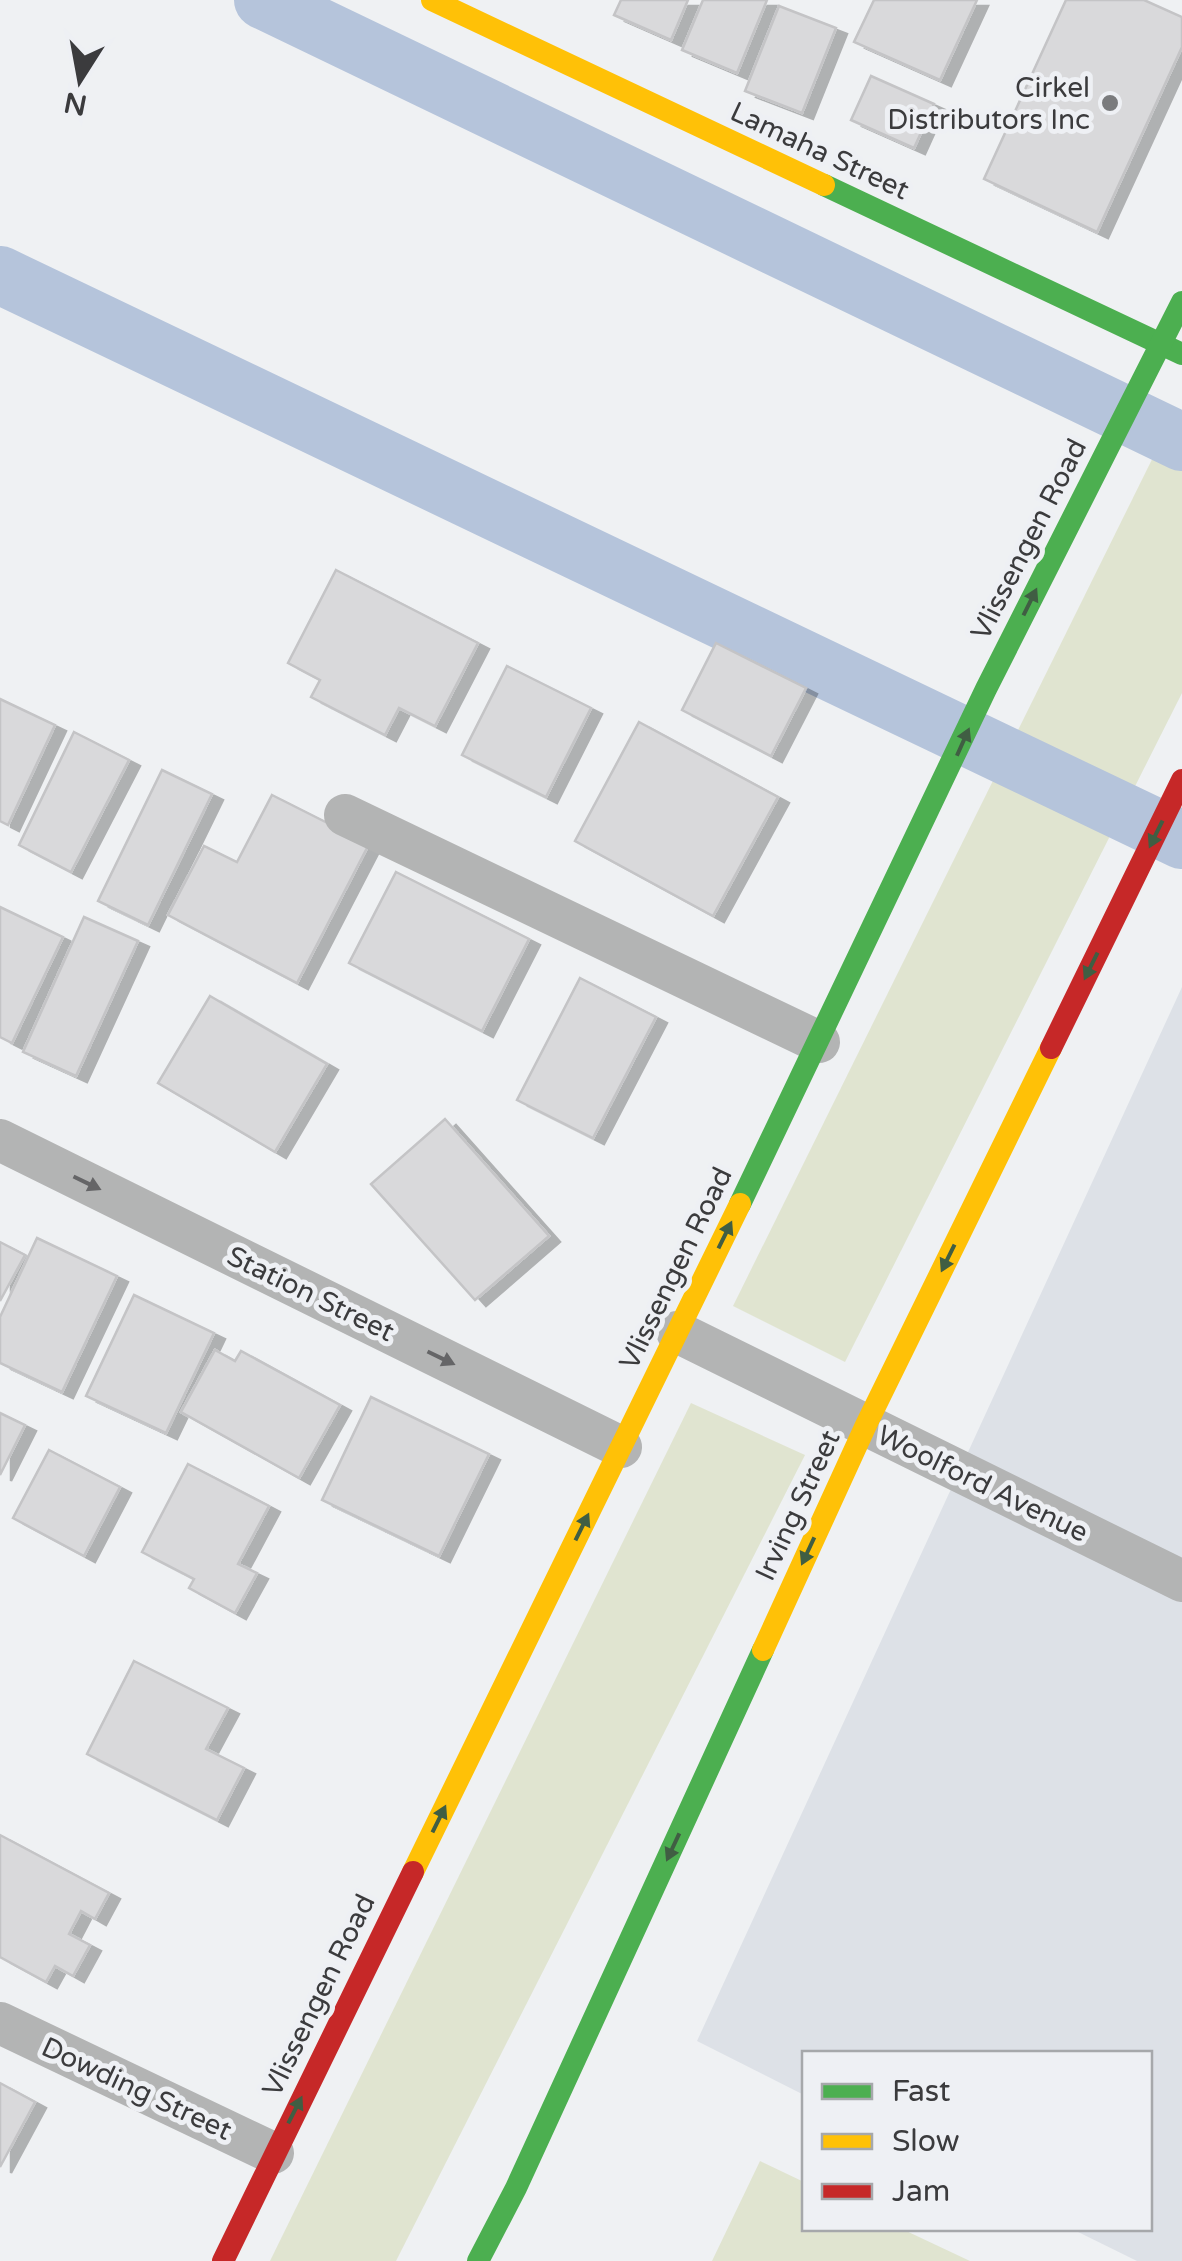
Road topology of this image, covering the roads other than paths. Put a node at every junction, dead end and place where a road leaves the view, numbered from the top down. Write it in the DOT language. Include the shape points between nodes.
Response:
graph roads {
  1 [pos="432,0"];
  2 [pos="1182,302"];
  3 [pos="1172,349"];
  4 [pos="1180,784"];
  5 [pos="345,815"];
  6 [pos="819,1042"];
  7 [pos="0,1140"];
  8 [pos="677,1332"];
  9 [pos="866,1425"];
  10 [pos="621,1447"];
  11 [pos="1182,1581"];
  12 [pos="0,2022"];
  13 [pos="273,2153"];
  14 [pos="223,2261"];
  15 [pos="478,2261"];
  1 -- 3 [label="main road, Lamaha Street"];
  2 -- 3 [label="main road, Vlissengen Road"];
  6 -- 3 [label="main road, Vlissengen Road, one-way" via="986,689"];
  4 -- 9 [label="main road, Irving Street, one-way"];
  5 -- 6 [label="street"];
  8 -- 6 [label="main road, Vlissengen Road, one-way"];
  7 -- 10 [label="street, Station Street, one-way"];
  8 -- 9 [label="street, Woolford Avenue"];
  8 -- 10 [label="main road, Vlissengen Road"];
  9 -- 11 [label="street, Woolford Avenue"];
  9 -- 15 [label="main road, Irving Street, one-way"];
  13 -- 10 [label="main road, Vlissengen Road, one-way"];
  12 -- 13 [label="street, Dowding Street"];
  13 -- 14 [label="main road, Vlissengen Road"];
}
